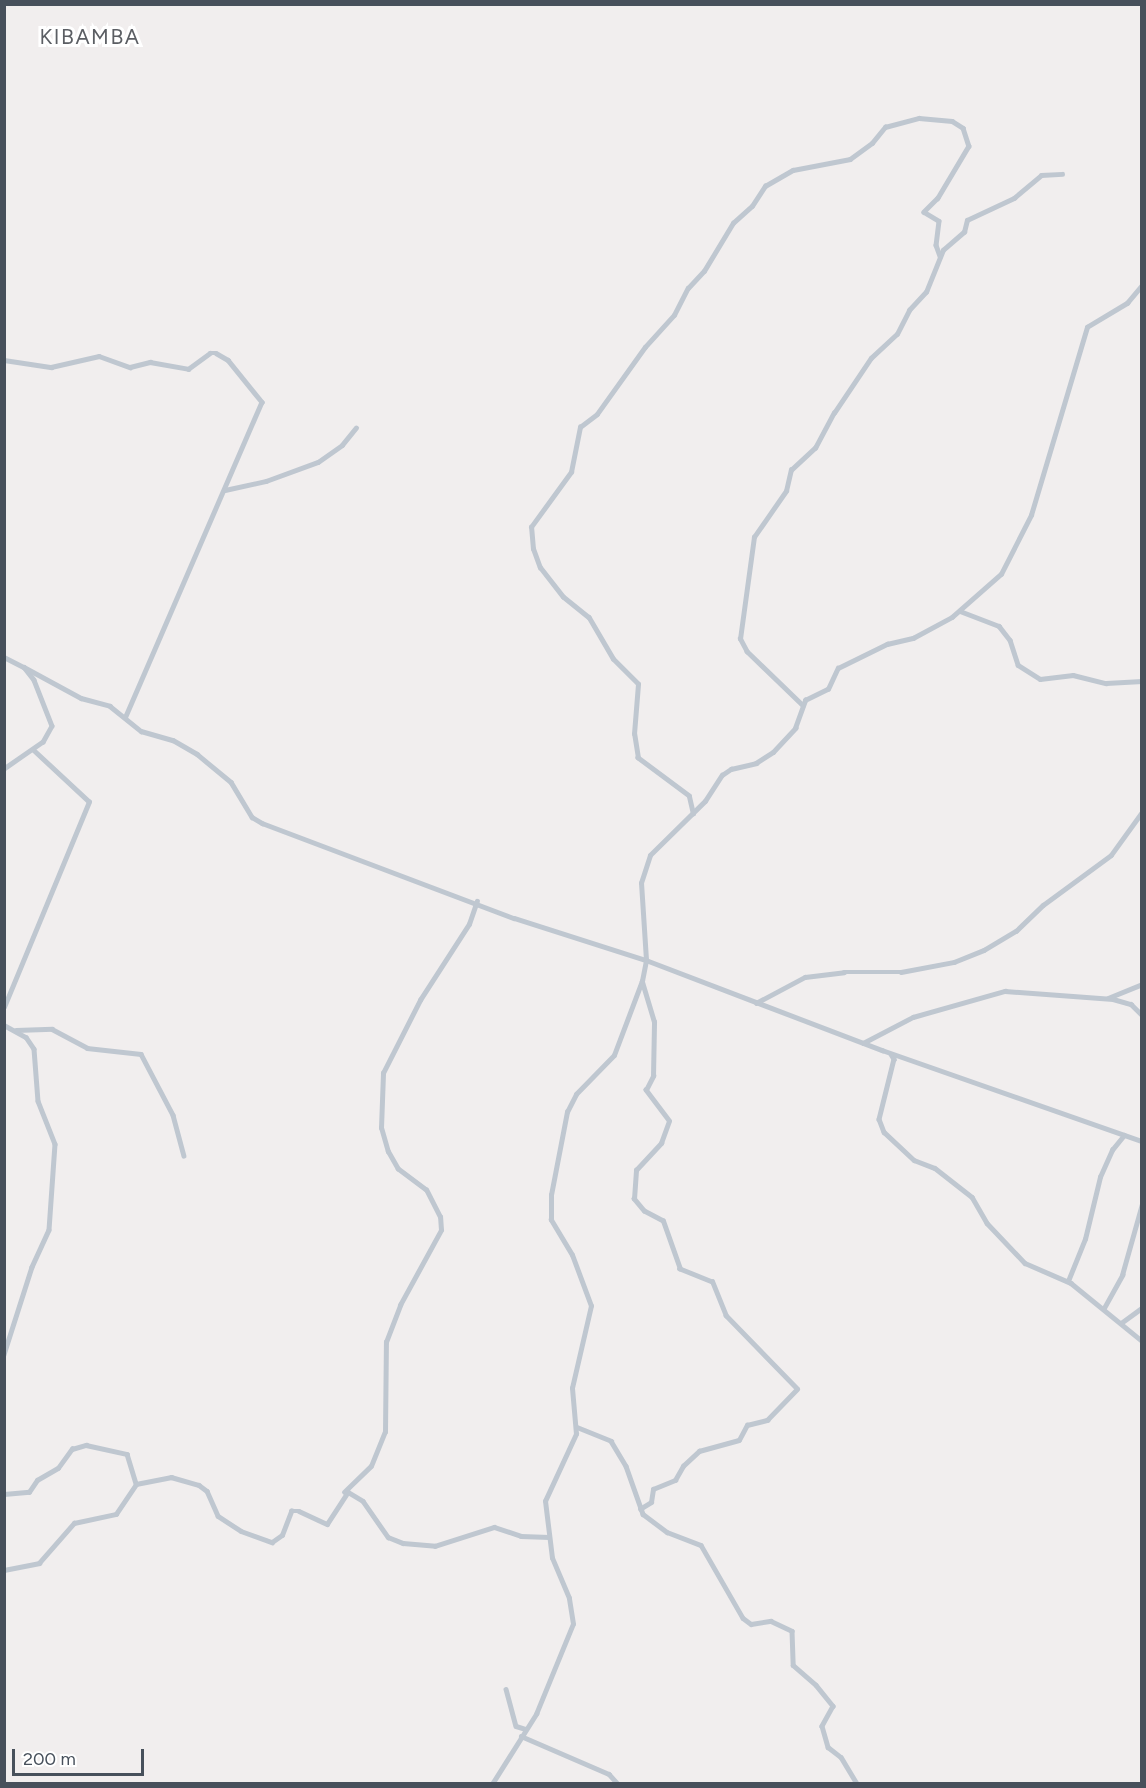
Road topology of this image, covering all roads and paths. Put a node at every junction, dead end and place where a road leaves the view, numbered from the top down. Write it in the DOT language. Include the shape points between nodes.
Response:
graph roads {
  1 [pos="1062,174"];
  2 [pos="940,256"];
  3 [pos="1142,285"];
  4 [pos="4,360"];
  5 [pos="356,428"];
  6 [pos="224,490"];
  7 [pos="960,611"];
  8 [pos="4,657"];
  9 [pos="24,667"];
  10 [pos="1142,681"];
  11 [pos="803,706"];
  12 [pos="125,718"];
  13 [pos="33,750"];
  14 [pos="4,769"];
  15 [pos="1142,812"];
  16 [pos="693,814"];
  17 [pos="477,902"];
  18 [pos="646,960"];
  19 [pos="642,981"];
  20 [pos="1142,984"];
  21 [pos="1108,998"];
  22 [pos="756,1004"];
  23 [pos="4,1007"];
  24 [pos="1142,1015"];
  25 [pos="4,1025"];
  26 [pos="15,1030"];
  27 [pos="863,1043"];
  28 [pos="891,1053"];
  29 [pos="1124,1135"];
  30 [pos="1142,1141"];
  31 [pos="184,1156"];
  32 [pos="1142,1204"];
  33 [pos="1068,1281"];
  34 [pos="1104,1308"];
  35 [pos="1142,1308"];
  36 [pos="1121,1323"];
  37 [pos="1142,1341"];
  38 [pos="4,1355"];
  39 [pos="577,1427"];
  40 [pos="136,1484"];
  41 [pos="344,1493"];
  42 [pos="4,1494"];
  43 [pos="640,1509"];
  44 [pos="549,1537"];
  45 [pos="4,1570"];
  46 [pos="506,1689"];
  47 [pos="526,1729"];
  48 [pos="521,1736"];
  49 [pos="492,1784"];
  50 [pos="618,1784"];
  51 [pos="857,1784"];
  1 -- 2 [label="street" via="1041,176 1014,198 973,215 964,232"];
  2 -- 11 [label="street" via="926,292 908,312 893,340 859,374 815,448 791,470 786,491 752,543 741,643"];
  2 -- 16 [label="street" via="936,245 939,221 924,212 938,198 969,146 963,128 952,121 919,118 885,127 872,143 848,159 793,170 765,186 752,206 733,223 674,315 645,347 597,414 580,427 571,472 531,527 540,568 563,597 589,618 614,658 638,684 634,734 638,758 689,796"];
  3 -- 7 [label="street" via="1127,303 1087,327 1029,522 1003,571"];
  4 -- 6 [label="street" via="51,367 99,356 130,367 150,362 188,369 210,353 223,356 263,403"];
  5 -- 6 [label="street" via="342,445 318,462 266,481"];
  6 -- 12 [label="street"];
  7 -- 10 [label="street" via="999,626 1010,640 1018,665 1040,679 1073,675 1106,683"];
  7 -- 11 [label="street" via="913,638 891,642 841,665 828,689 808,698"];
  8 -- 9 [label="street"];
  9 -- 12 [label="street" via="81,698 110,706"];
  9 -- 13 [label="street" via="39,686 52,723 50,736"];
  11 -- 16 [label="street" via="795,728 773,752 756,763 727,771"];
  12 -- 17 [label="street" via="141,731 173,740 198,755 237,788 257,821"];
  13 -- 14 [label="street"];
  13 -- 23 [label="street" via="89,802"];
  15 -- 22 [label="street" via="1111,855 1044,904 1016,931 984,950 954,962 901,972 805,977"];
  16 -- 18 [label="street" via="673,836 654,847 644,870 641,899"];
  17 -- 18 [label="street" via="514,918"];
  17 -- 41 [label="street" via="469,924 420,1000 383,1073 381,1128 388,1152 397,1167 429,1195 440,1217 441,1230 401,1303 386,1342 385,1432 371,1466"];
  18 -- 19 [label="street"];
  18 -- 22 [label="street"];
  19 -- 39 [label="street" via="614,1054 573,1099 552,1186 551,1220 572,1255 591,1306 573,1388"];
  19 -- 43 [label="street" via="654,1022 653,1076 646,1090 669,1121 661,1143 636,1170 634,1199 644,1211 663,1221 680,1269 712,1282 729,1320 797,1389 768,1420 747,1425 739,1440 699,1452 683,1466 675,1480 653,1489 650,1504"];
  20 -- 21 [label="street"];
  21 -- 24 [label="street" via="1127,1002"];
  21 -- 27 [label="street" via="1005,991 918,1016"];
  22 -- 27 [label="street"];
  25 -- 26 [label="street"];
  26 -- 31 [label="street" via="52,1029 87,1048 141,1054 174,1115"];
  26 -- 38 [label="street" via="34,1049 38,1101 53,1134 55,1159 49,1187 49,1230 32,1267"];
  27 -- 28 [label="street"];
  28 -- 29 [label="street"];
  28 -- 33 [label="street" via="894,1059 879,1119 881,1128 914,1160 935,1168 972,1197 987,1223 1025,1263"];
  29 -- 30 [label="street"];
  29 -- 33 [label="street" via="1100,1177 1085,1239"];
  32 -- 34 [label="street" via="1122,1275"];
  33 -- 34 [label="street"];
  34 -- 36 [label="street"];
  35 -- 36 [label="street"];
  36 -- 37 [label="street"];
  39 -- 43 [label="street" via="611,1441 626,1466"];
  39 -- 44 [label="street" via="570,1453 546,1495"];
  40 -- 41 [label="street" via="171,1476 199,1485 207,1491 218,1516 241,1531 272,1542 282,1534 286,1516 293,1510 327,1524"];
  40 -- 42 [label="street" via="127,1454 80,1445 55,1471 37,1480 29,1492"];
  40 -- 45 [label="street" via="116,1514 74,1523 39,1563"];
  41 -- 44 [label="street" via="357,1495 388,1537 403,1543 435,1546 494,1527 521,1536"];
  43 -- 51 [label="street" via="663,1530 701,1545 746,1621 754,1625 771,1621 792,1631 793,1665 832,1704 832,1712 822,1726 828,1746 843,1760"];
  44 -- 47 [label="street" via="553,1564 569,1598 573,1623 536,1714"];
  46 -- 47 [label="street" via="516,1726"];
  47 -- 48 [label="street"];
  48 -- 49 [label="street"];
  48 -- 50 [label="street" via="609,1774"];
}
